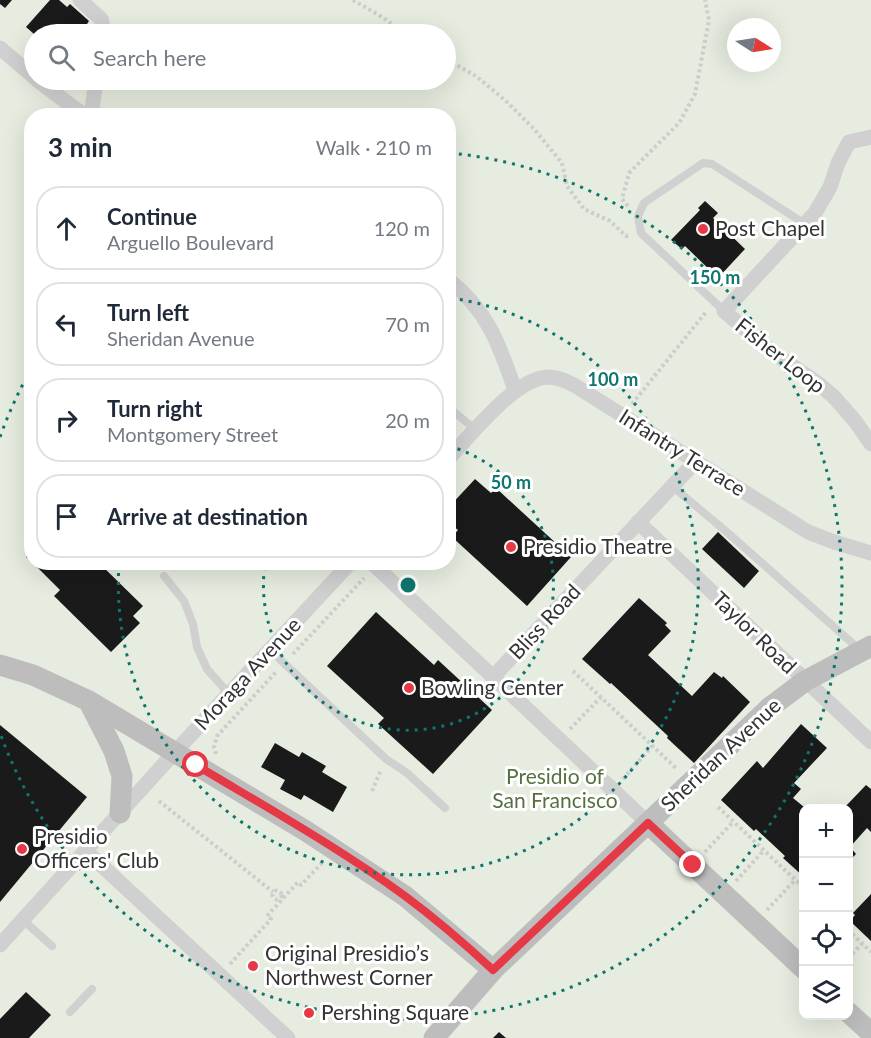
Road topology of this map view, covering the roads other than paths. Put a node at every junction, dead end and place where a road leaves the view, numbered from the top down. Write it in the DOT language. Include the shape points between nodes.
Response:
graph roads {
  1 [pos="80,0"];
  2 [pos="102,24"];
  3 [pos="0,48"];
  4 [pos="24,68"];
  5 [pos="51,90"];
  6 [pos="95,90"];
  7 [pos="75,108"];
  8 [pos="92,108"];
  9 [pos="871,137"];
  10 [pos="805,224"];
  11 [pos="456,286"];
  12 [pos="719,307"];
  13 [pos="515,390"];
  14 [pos="456,414"];
  15 [pos="476,430"];
  16 [pos="871,444"];
  17 [pos="456,451"];
  18 [pos="695,462"];
  19 [pos="672,486"];
  20 [pos="638,522"];
  21 [pos="871,553"];
  22 [pos="344,570"];
  23 [pos="379,570"];
  24 [pos="164,576"];
  25 [pos="866,649"];
  26 [pos="270,650"];
  27 [pos="0,665"];
  28 [pos="493,677"];
  29 [pos="805,681"];
  30 [pos="229,694"];
  31 [pos="89,701"];
  32 [pos="871,742"];
  33 [pos="175,752"];
  34 [pos="445,808"];
  35 [pos="120,813"];
  36 [pos="648,823"];
  37 [pos="86,851"];
  38 [pos="23,920"];
  39 [pos="0,945"];
  40 [pos="52,946"];
  41 [pos="801,966"];
  42 [pos="493,970"];
  43 [pos="92,989"];
  44 [pos="70,1012"];
  45 [pos="853,1016"];
  46 [pos="871,1033"];
  47 [pos="288,1038"];
  48 [pos="434,1038"];
  1 -- 2 [label="street"];
  3 -- 4 [label="street"];
  5 -- 7 [label="street"];
  6 -- 8 [label="street"];
  9 -- 10 [label="street, Fisher Loop" via="849,142 823,201"];
  10 -- 12 [label="street, Fisher Loop"];
  10 -- 12 [label="lane" via="712,164 703,163 644,203 638,216 641,233"];
  11 -- 13 [label="street" via="484,315"];
  12 -- 16 [label="street, Fisher Loop" via="834,397"];
  13 -- 15 [label="street"];
  13 -- 18 [label="street, Infantry Terrace" via="542,378 557,378"];
  14 -- 15 [label="lane"];
  15 -- 17 [label="street"];
  18 -- 19 [label="street, Bliss Road"];
  18 -- 21 [label="street, Infantry Terrace" via="808,532"];
  19 -- 20 [label="street, Bliss Road"];
  19 -- 25 [label="lane"];
  20 -- 28 [label="street, Bliss Road"];
  20 -- 29 [label="street, Taylor Road"];
  22 -- 26 [label="street, Moraga Avenue"];
  23 -- 28 [label="street"];
  24 -- 30 [label="lane" via="184,601 207,669"];
  25 -- 29 [label="street, Sheridan Avenue"];
  26 -- 30 [label="street, Moraga Avenue"];
  26 -- 34 [label="lane" via="386,759"];
  27 -- 31 [label="street" via="33,675"];
  28 -- 36 [label="street" via="531,719 560,740 569,755"];
  29 -- 32 [label="street, Taylor Road"];
  29 -- 36 [label="street, Sheridan Avenue" via="769,708"];
  30 -- 33 [label="street, Moraga Avenue"];
  31 -- 33 [label="street"];
  31 -- 35 [label="street" via="122,776"];
  33 -- 35 [label="street, Moraga Avenue"];
  33 -- 42 [label="street" via="405,896"];
  35 -- 37 [label="street, Moraga Avenue"];
  36 -- 41 [label="street"];
  36 -- 42 [label="street, Sheridan Avenue"];
  37 -- 38 [label="street, Moraga Avenue"];
  37 -- 47 [label="street"];
  38 -- 39 [label="street, Moraga Avenue"];
  38 -- 40 [label="lane"];
  42 -- 48 [label="street, Sheridan Avenue"];
  43 -- 44 [label="lane"];
  45 -- 46 [label="street"];
}
